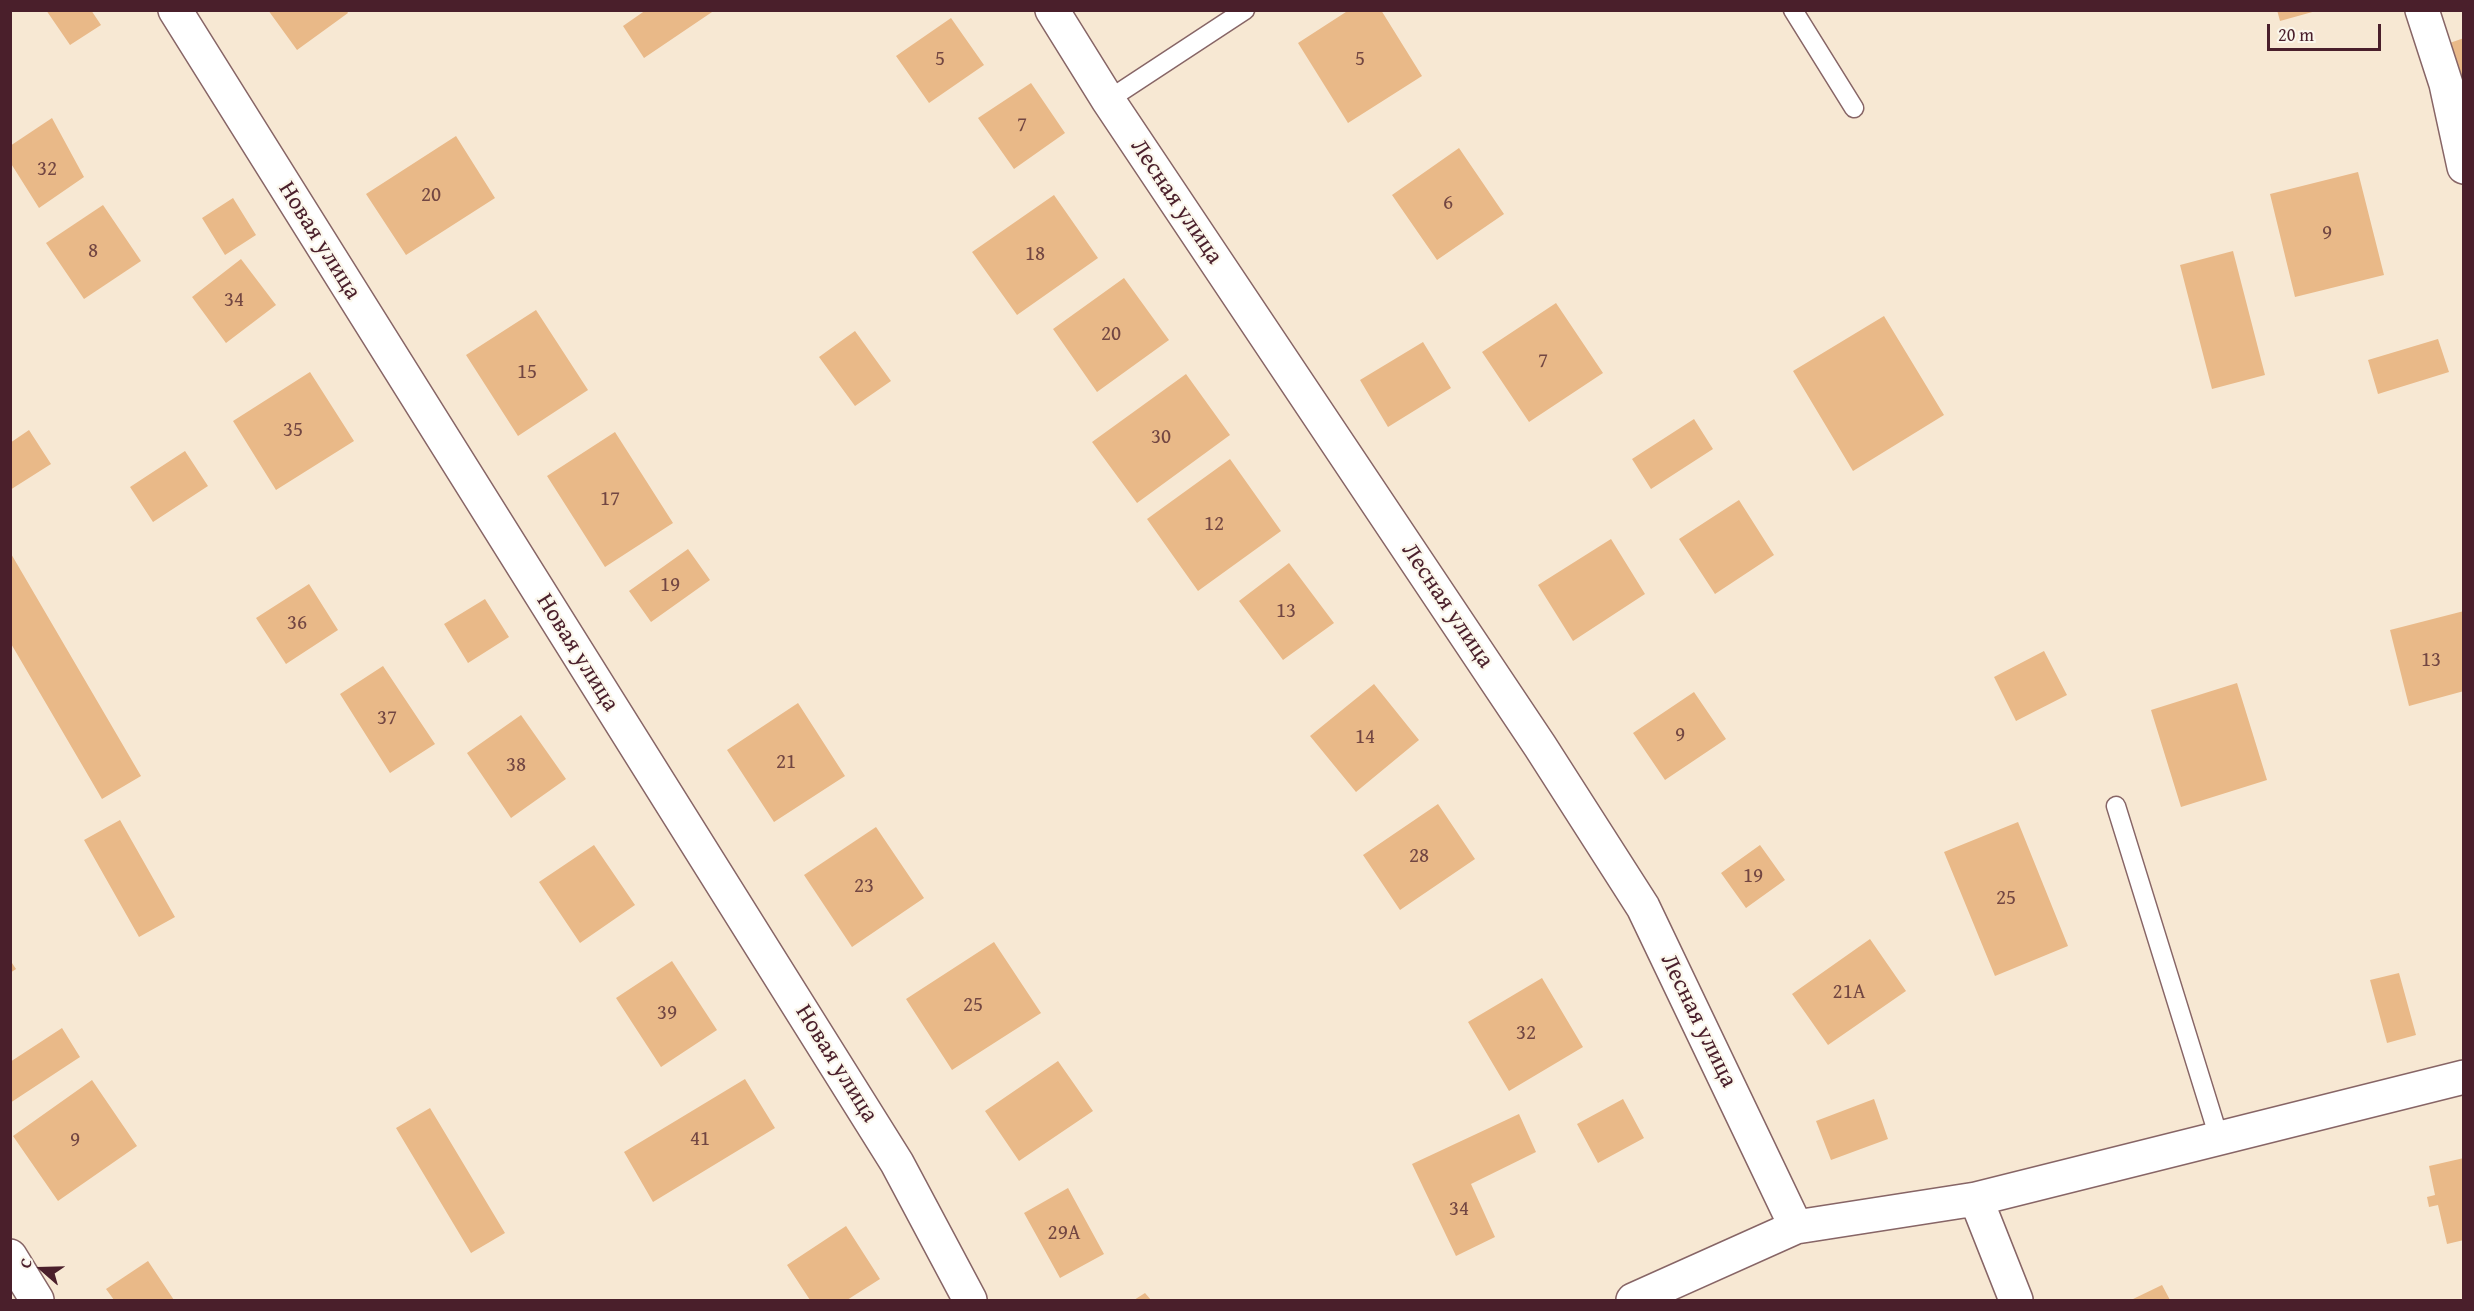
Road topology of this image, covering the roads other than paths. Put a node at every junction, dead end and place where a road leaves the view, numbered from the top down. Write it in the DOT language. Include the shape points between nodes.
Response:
graph roads {
  1 [pos="175,10"];
  2 [pos="1052,10"];
  3 [pos="1245,10"];
  4 [pos="1792,10"];
  5 [pos="2422,10"];
  6 [pos="1108,100"];
  7 [pos="1854,108"];
  8 [pos="2463,167"];
  9 [pos="2116,806"];
  10 [pos="2463,1077"];
  11 [pos="2219,1138"];
  12 [pos="1976,1199"];
  13 [pos="1796,1227"];
  14 [pos="10,1256"];
  15 [pos="37,1300"];
  16 [pos="970,1300"];
  17 [pos="1633,1300"];
  18 [pos="2016,1300"];
  1 -- 16 [label="street, Новая улица" via="897,1163"];
  2 -- 6 [label="street, Лесная улица"];
  3 -- 6 [label="lane"];
  4 -- 7 [label="lane"];
  5 -- 8 [label="street" via="2446,84"];
  6 -- 13 [label="street, Лесная улица" via="1643,907"];
  9 -- 11 [label="lane"];
  10 -- 11 [label="street"];
  11 -- 12 [label="street"];
  12 -- 13 [label="street"];
  12 -- 18 [label="street"];
  13 -- 17 [label="street"];
  14 -- 15 [label="street"];
}
